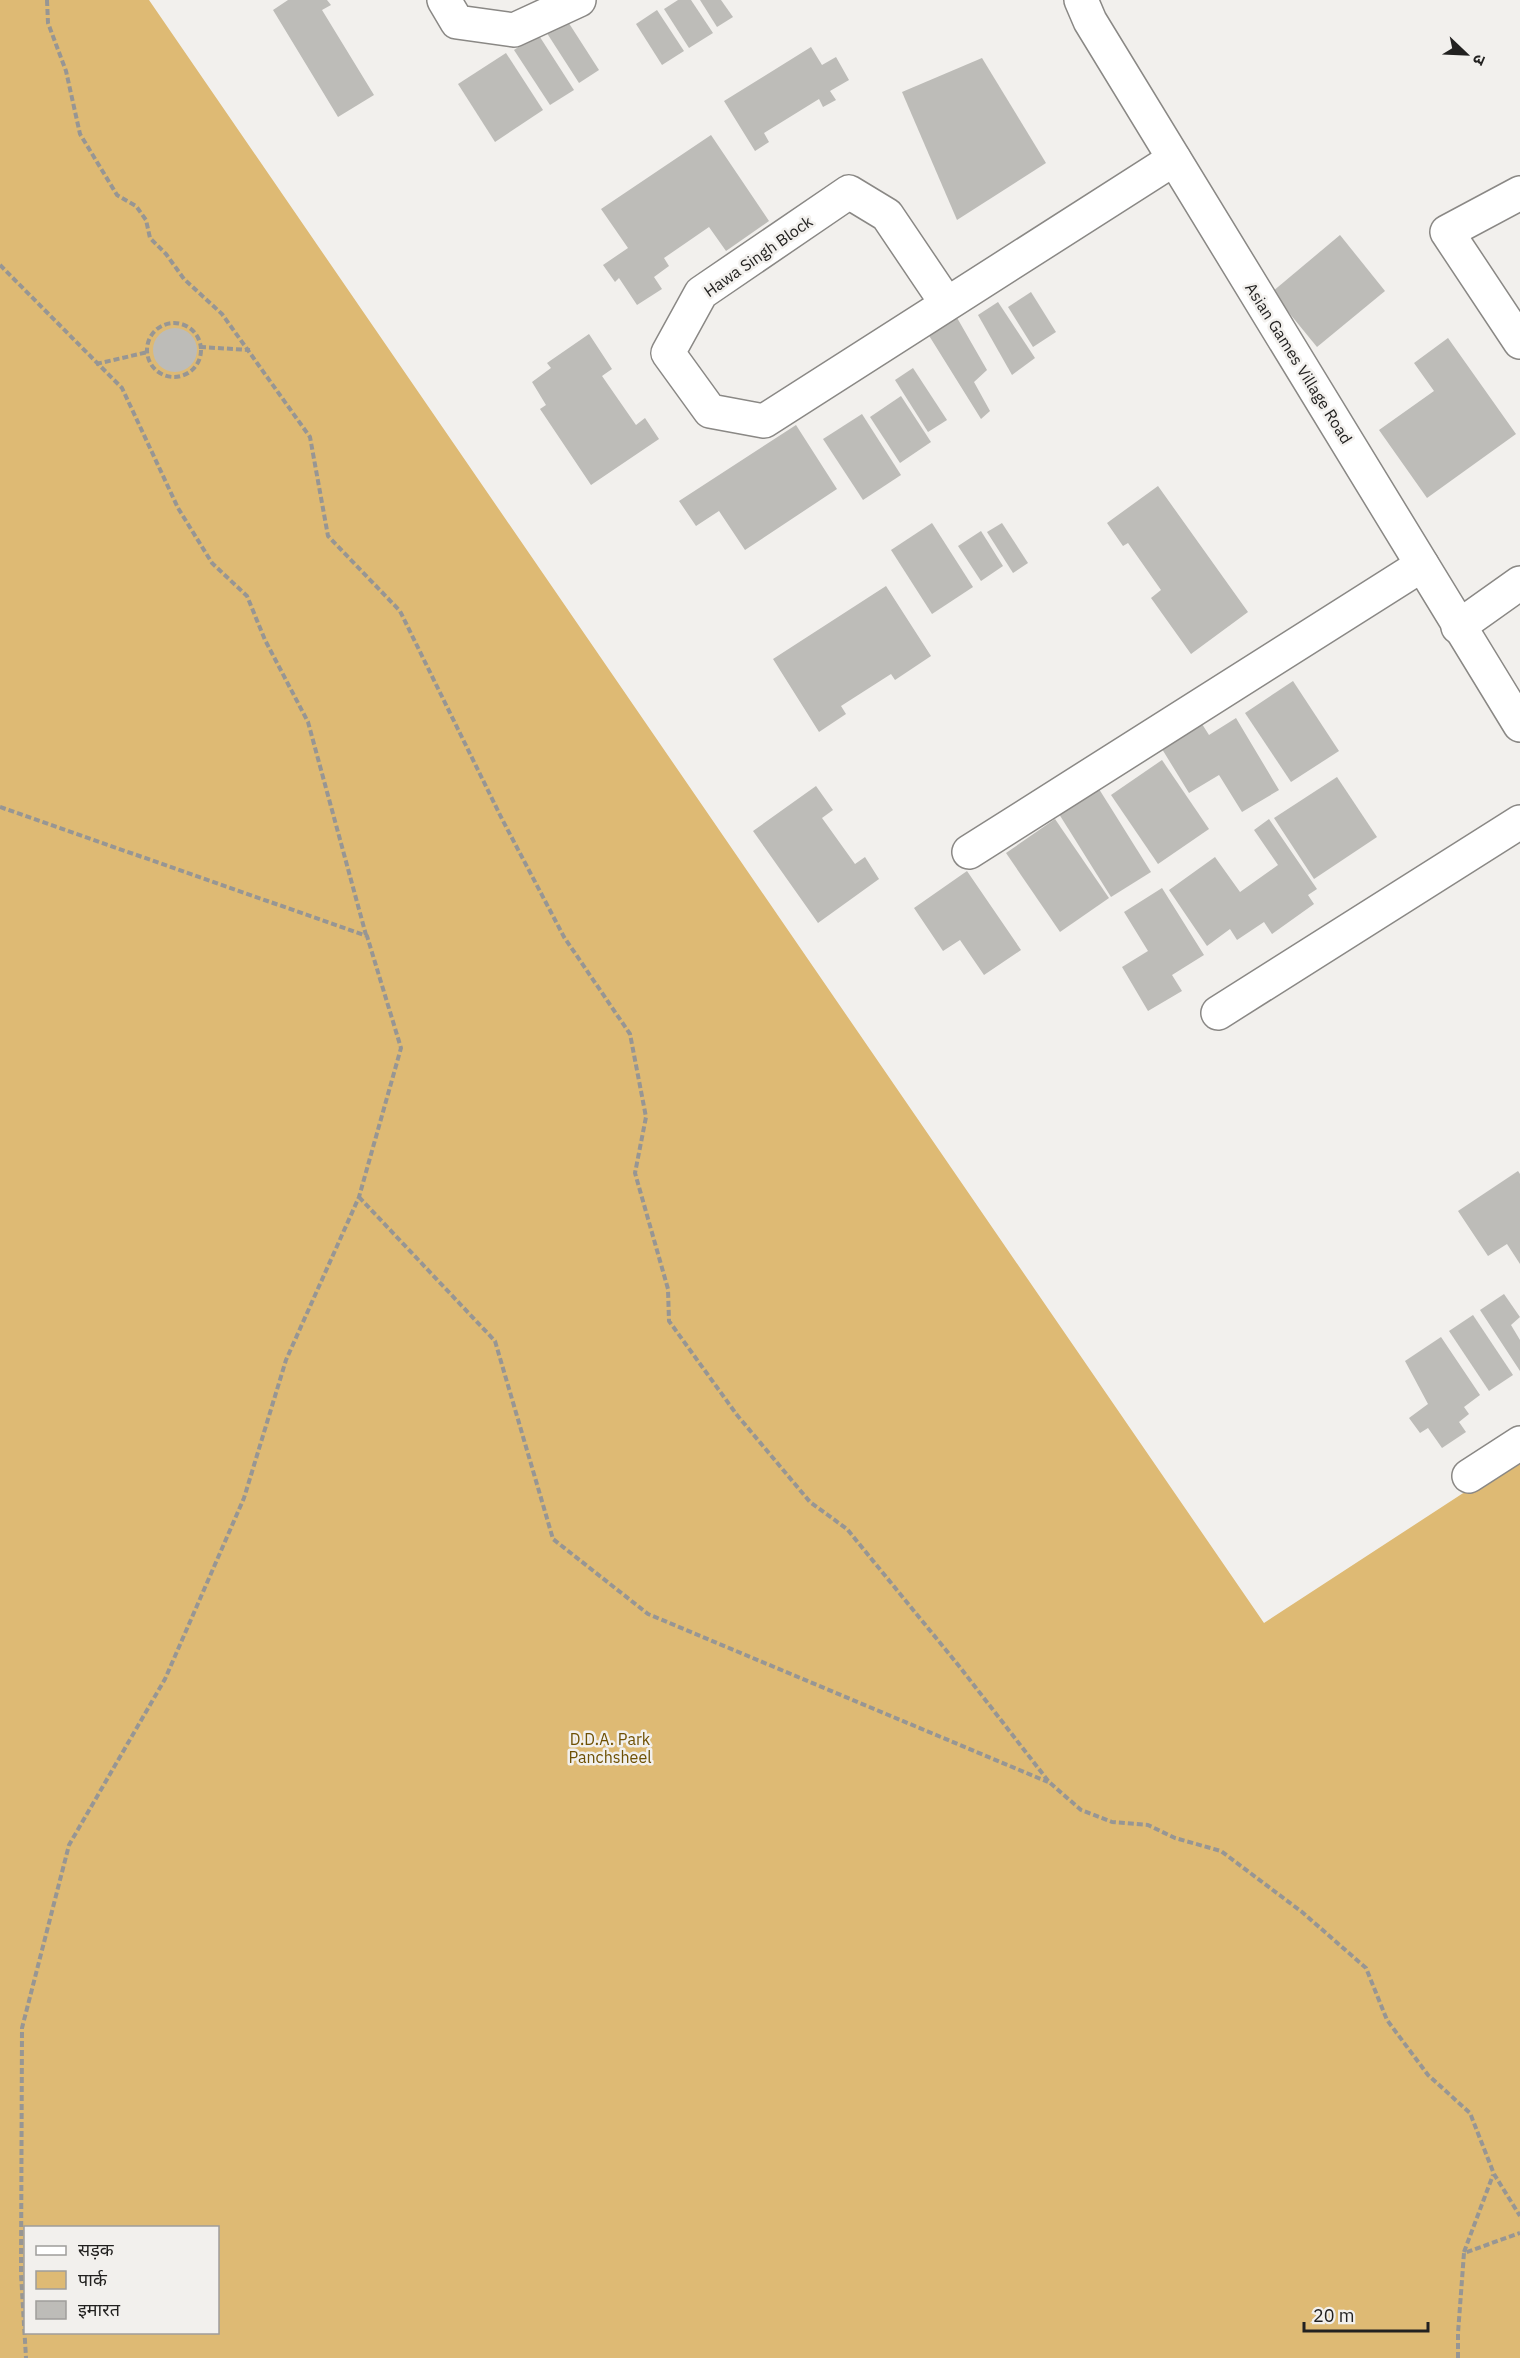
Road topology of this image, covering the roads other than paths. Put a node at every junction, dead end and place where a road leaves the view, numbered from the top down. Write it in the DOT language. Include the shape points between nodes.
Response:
graph roads {
  1 [pos="444,0"];
  2 [pos="579,0"];
  3 [pos="1081,0"];
  4 [pos="1173,159"];
  5 [pos="1520,193"];
  6 [pos="946,304"];
  7 [pos="1520,342"];
  8 [pos="1422,564"];
  9 [pos="1520,583"];
  10 [pos="1458,627"];
  11 [pos="1520,725"];
  12 [pos="1520,822"];
  13 [pos="969,852"];
  14 [pos="1218,1013"];
  15 [pos="1520,1443"];
  16 [pos="1469,1476"];
  1 -- 2 [label="street" via="457,22 514,30"];
  3 -- 4 [label="street, Asian Games Village Road"];
  4 -- 6 [label="street, Hawa Singh Block"];
  4 -- 8 [label="street, Asian Games Village Road"];
  5 -- 7 [label="street" via="1447,232"];
  6 -- 6 [label="street, Hawa Singh Block" via="764,421 710,411 668,353 701,293 849,192 887,215"];
  8 -- 10 [label="street, Asian Games Village Road"];
  8 -- 13 [label="street"];
  9 -- 10 [label="street"];
  10 -- 11 [label="street, Asian Games Village Road"];
  12 -- 14 [label="street"];
  15 -- 16 [label="street"];
}
